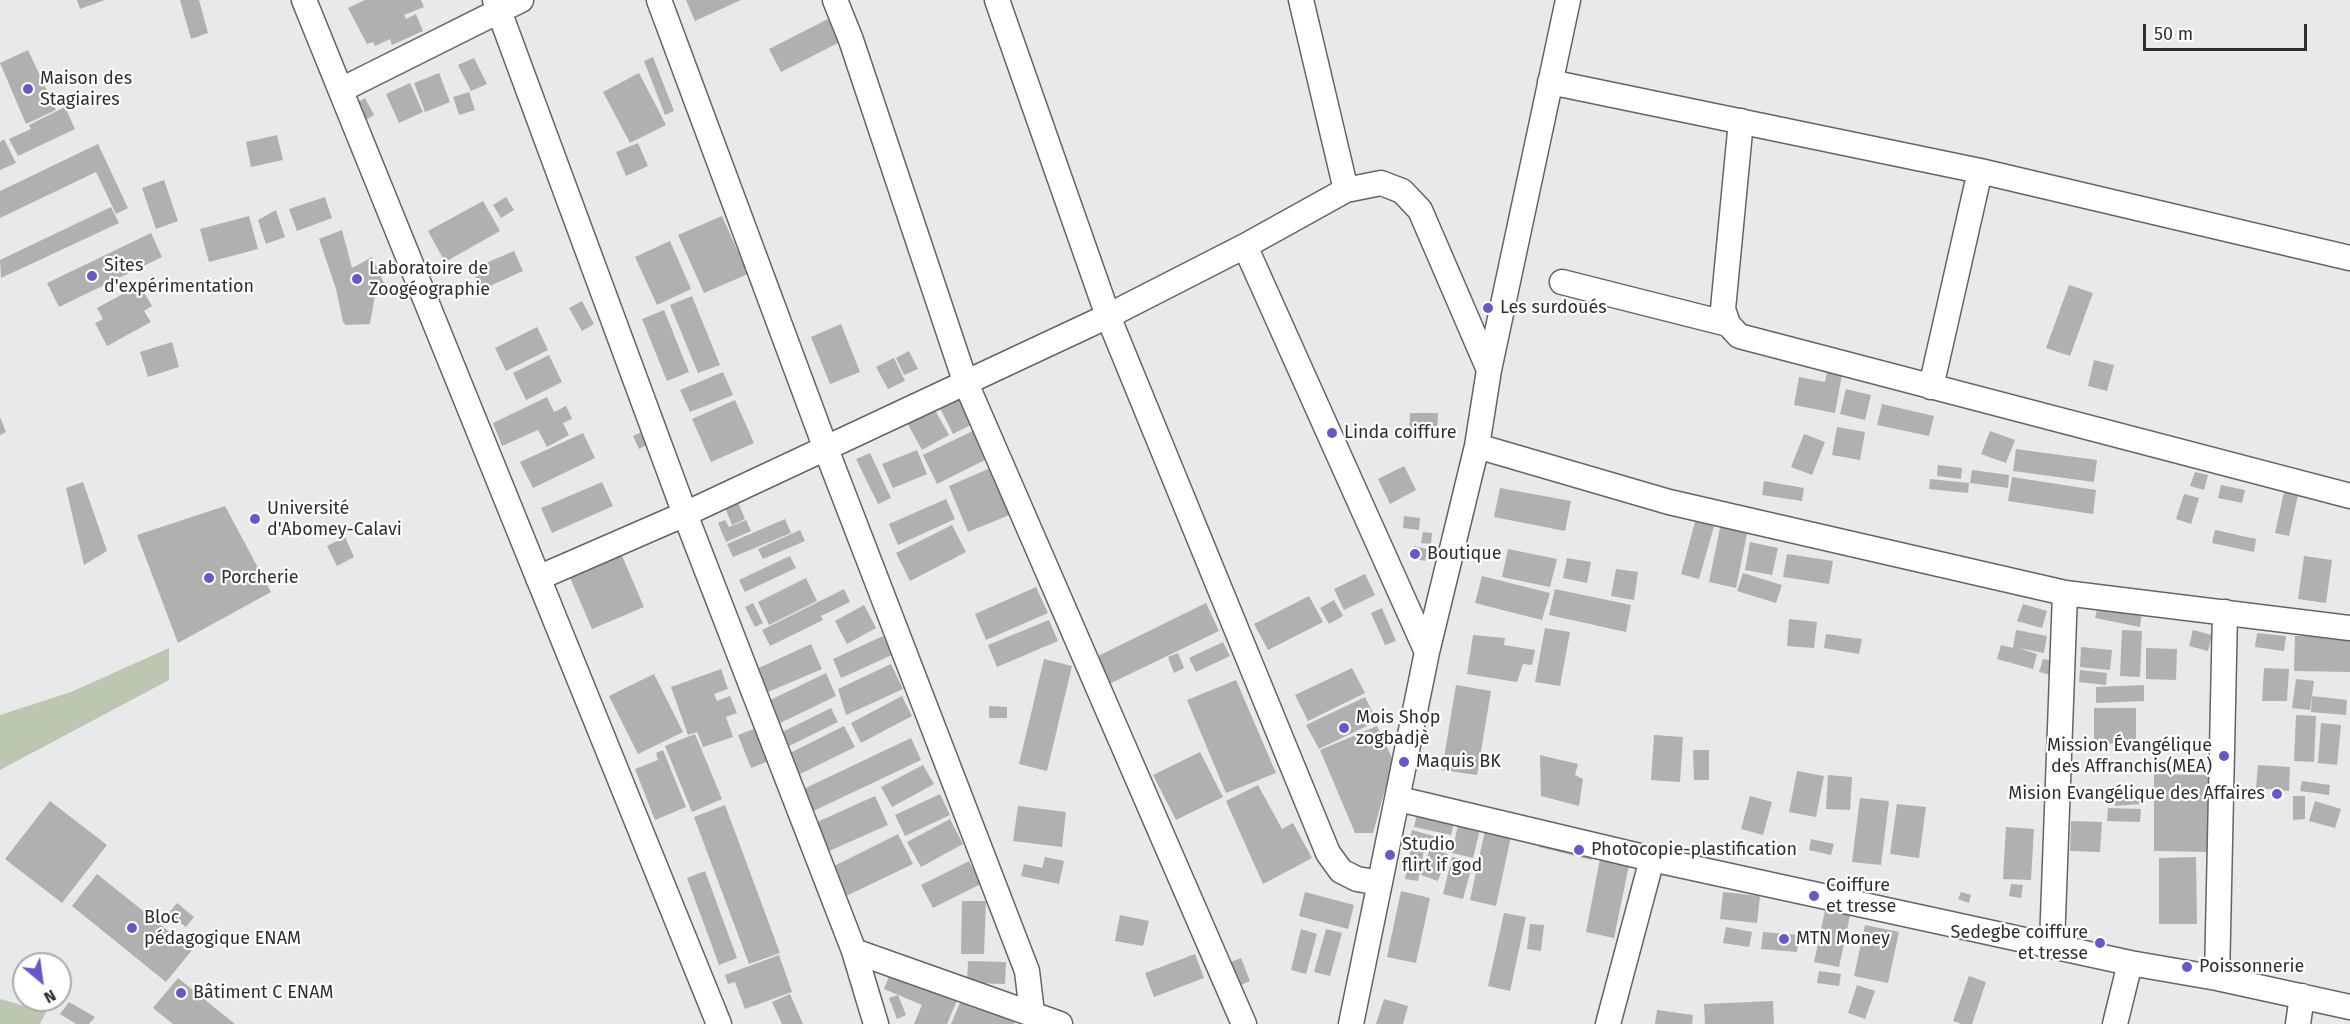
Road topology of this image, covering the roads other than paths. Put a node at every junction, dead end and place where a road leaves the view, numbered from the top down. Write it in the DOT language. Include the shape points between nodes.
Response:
graph roads {
  1 [pos="304,0"];
  2 [pos="521,0"];
  3 [pos="659,0"];
  4 [pos="835,0"];
  5 [pos="997,0"];
  6 [pos="1301,0"];
  7 [pos="1568,0"];
  8 [pos="497,5"];
  9 [pos="1550,82"];
  10 [pos="341,90"];
  11 [pos="1741,121"];
  12 [pos="1980,171"];
  13 [pos="1346,190"];
  14 [pos="1245,246"];
  15 [pos="2350,258"];
  16 [pos="1562,282"];
  17 [pos="1108,316"];
  18 [pos="1728,324"];
  19 [pos="1489,370"];
  20 [pos="965,381"];
  21 [pos="1931,387"];
  22 [pos="1477,446"];
  23 [pos="826,449"];
  24 [pos="2350,496"];
  25 [pos="685,514"];
  26 [pos="538,578"];
  27 [pos="2065,593"];
  28 [pos="2225,612"];
  29 [pos="2350,628"];
  30 [pos="1427,652"];
  31 [pos="1399,799"];
  32 [pos="1652,859"];
  33 [pos="1380,883"];
  34 [pos="2052,944"];
  35 [pos="854,951"];
  36 [pos="2130,963"];
  37 [pos="2217,978"];
  38 [pos="2302,996"];
  39 [pos="2350,1007"];
  40 [pos="1032,1013"];
  41 [pos="719,1024"];
  42 [pos="876,1024"];
  43 [pos="1060,1024"];
  44 [pos="1244,1024"];
  45 [pos="1351,1024"];
  46 [pos="1608,1024"];
  47 [pos="2115,1024"];
  48 [pos="2298,1024"];
  1 -- 10 [label="street"];
  2 -- 8 [label="street"];
  3 -- 23 [label="street"];
  4 -- 20 [label="street"];
  5 -- 17 [label="street"];
  6 -- 13 [label="street"];
  7 -- 9 [label="street"];
  8 -- 10 [label="street"];
  8 -- 25 [label="street"];
  9 -- 11 [label="street"];
  9 -- 19 [label="street"];
  10 -- 26 [label="street"];
  11 -- 12 [label="street"];
  11 -- 18 [label="street" via="1723,309"];
  12 -- 15 [label="street"];
  12 -- 21 [label="street"];
  13 -- 14 [label="street"];
  13 -- 19 [label="street" via="1381,183 1402,191 1420,210"];
  14 -- 17 [label="street"];
  14 -- 30 [label="street"];
  16 -- 18 [label="street"];
  17 -- 20 [label="street"];
  17 -- 33 [label="street" via="1328,853 1341,871"];
  18 -- 21 [label="street" via="1739,336"];
  19 -- 22 [label="street"];
  20 -- 23 [label="street"];
  20 -- 44 [label="street"];
  21 -- 24 [label="street"];
  22 -- 27 [label="street" via="1669,502"];
  22 -- 30 [label="street"];
  23 -- 25 [label="street"];
  23 -- 40 [label="street" via="1027,971"];
  25 -- 26 [label="street"];
  25 -- 35 [label="street"];
  26 -- 41 [label="street"];
  27 -- 28 [label="street"];
  27 -- 34 [label="street"];
  28 -- 29 [label="street"];
  28 -- 37 [label="street"];
  30 -- 31 [label="street"];
  31 -- 32 [label="street"];
  31 -- 33 [label="street"];
  32 -- 34 [label="street"];
  32 -- 46 [label="street"];
  33 -- 45 [label="street"];
  34 -- 36 [label="street"];
  35 -- 40 [label="street"];
  35 -- 42 [label="street"];
  36 -- 37 [label="street"];
  36 -- 47 [label="street"];
  37 -- 38 [label="street"];
  38 -- 39 [label="street"];
  38 -- 48 [label="street"];
  40 -- 43 [label="street"];
}
